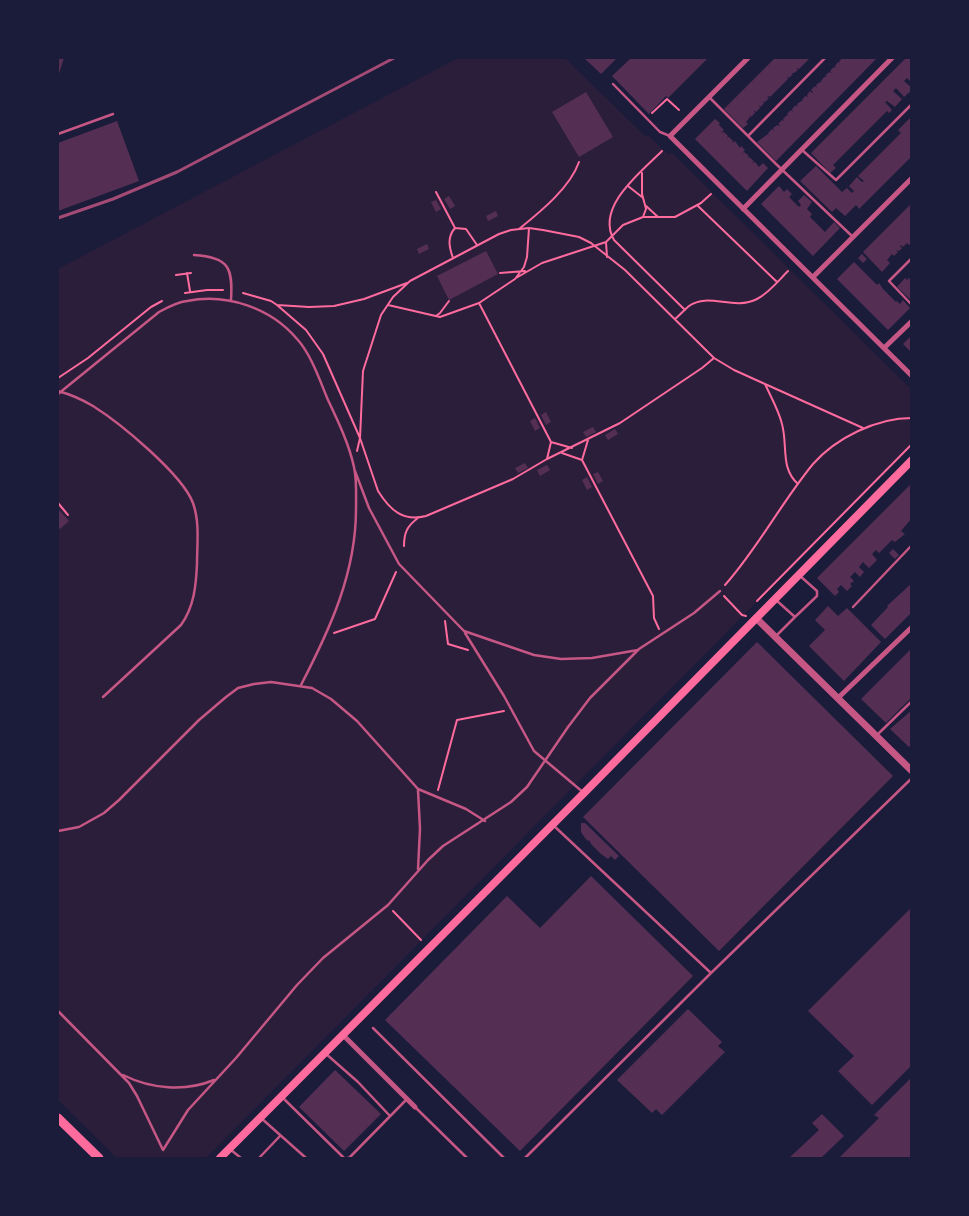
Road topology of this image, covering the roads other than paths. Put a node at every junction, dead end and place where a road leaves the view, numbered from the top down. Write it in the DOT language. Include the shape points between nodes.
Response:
graph roads {
  1 [pos="748,58"];
  2 [pos="825,58"];
  3 [pos="892,58"];
  4 [pos="613,84"];
  5 [pos="708,97"];
  6 [pos="912,104"];
  7 [pos="113,114"];
  8 [pos="58,134"];
  9 [pos="670,136"];
  10 [pos="748,136"];
  11 [pos="801,149"];
  12 [pos="781,170"];
  13 [pos="912,178"];
  14 [pos="743,209"];
  15 [pos="853,237"];
  16 [pos="194,255"];
  17 [pos="912,258"];
  18 [pos="813,277"];
  19 [pos="231,301"];
  20 [pos="912,305"];
  21 [pos="912,321"];
  22 [pos="884,348"];
  23 [pos="912,376"];
  24 [pos="59,392"];
  25 [pos="912,460"];
  26 [pos="354,468"];
  27 [pos="912,545"];
  28 [pos="799,574"];
  29 [pos="720,591"];
  30 [pos="775,599"];
  31 [pos="853,606"];
  32 [pos="795,616"];
  33 [pos="756,618"];
  34 [pos="912,627"];
  35 [pos="464,631"];
  36 [pos="775,637"];
  37 [pos="639,650"];
  38 [pos="301,685"];
  39 [pos="103,697"];
  40 [pos="838,698"];
  41 [pos="912,700"];
  42 [pos="876,736"];
  43 [pos="545,761"];
  44 [pos="912,771"];
  45 [pos="912,778"];
  46 [pos="418,789"];
  47 [pos="584,793"];
  48 [pos="485,820"];
  49 [pos="553,825"];
  50 [pos="58,831"];
  51 [pos="418,871"];
  52 [pos="711,973"];
  53 [pos="58,1011"];
  54 [pos="373,1028"];
  55 [pos="343,1035"];
  56 [pos="325,1053"];
  57 [pos="122,1074"];
  58 [pos="216,1079"];
  59 [pos="282,1097"];
  60 [pos="408,1099"];
  61 [pos="415,1106"];
  62 [pos="390,1116"];
  63 [pos="58,1118"];
  64 [pos="261,1118"];
  65 [pos="280,1136"];
  66 [pos="230,1148"];
  67 [pos="99,1158"];
  68 [pos="220,1158"];
  69 [pos="241,1158"];
  70 [pos="259,1158"];
  71 [pos="306,1158"];
  72 [pos="346,1158"];
  73 [pos="467,1158"];
  74 [pos="504,1158"];
  75 [pos="525,1158"];
  1 -- 5 [label="street"];
  2 -- 10 [label="lane"];
  3 -- 11 [label="street"];
  4 -- 9 [label="lane" via="660,132"];
  5 -- 9 [label="street"];
  5 -- 10 [label="lane"];
  6 -- 11 [label="lane" via="836,180"];
  7 -- 8 [label="lane"];
  9 -- 14 [label="street"];
  10 -- 12 [label="lane"];
  11 -- 12 [label="street"];
  12 -- 14 [label="street"];
  12 -- 15 [label="lane"];
  13 -- 15 [label="street"];
  14 -- 18 [label="street"];
  15 -- 18 [label="street"];
  16 -- 19 [label="lane" via="210,257 230,270"];
  17 -- 20 [label="lane" via="889,281"];
  18 -- 22 [label="street"];
  19 -- 24 [label="lane" via="188,300 159,312"];
  19 -- 26 [label="lane" via="272,316 299,340 338,422"];
  21 -- 22 [label="street"];
  22 -- 23 [label="street"];
  24 -- 39 [label="lane" via="91,405 140,443 177,480 192,502 196,515 196,580 189,614"];
  25 -- 28 [label="main road"];
  26 -- 35 [label="lane" via="369,508 399,564"];
  26 -- 38 [label="lane" via="356,509 348,577 327,633"];
  27 -- 31 [label="lane"];
  28 -- 30 [label="main road"];
  28 -- 32 [label="lane" via="817,591 817,596"];
  29 -- 37 [label="lane"];
  30 -- 32 [label="lane"];
  30 -- 33 [label="main road"];
  32 -- 36 [label="lane"];
  33 -- 36 [label="street"];
  33 -- 47 [label="main road"];
  34 -- 40 [label="street"];
  35 -- 37 [label="lane" via="534,655 561,659 592,658"];
  35 -- 43 [label="lane" via="534,751"];
  36 -- 40 [label="street"];
  37 -- 43 [label="lane" via="590,698"];
  38 -- 46 [label="lane" via="331,699 357,720"];
  38 -- 50 [label="lane" via="271,682 238,688 199,720 104,813 79,827"];
  40 -- 42 [label="street"];
  41 -- 42 [label="lane"];
  42 -- 44 [label="street"];
  43 -- 47 [label="lane"];
  43 -- 48 [label="lane" via="512,802"];
  45 -- 52 [label="lane"];
  46 -- 48 [label="lane"];
  46 -- 51 [label="lane"];
  47 -- 49 [label="main road"];
  48 -- 51 [label="lane" via="443,846"];
  49 -- 52 [label="lane"];
  49 -- 55 [label="main road"];
  51 -- 58 [label="lane" via="388,905 323,958"];
  52 -- 75 [label="lane"];
  53 -- 57 [label="lane"];
  54 -- 74 [label="lane"];
  55 -- 56 [label="main road"];
  55 -- 60 [label="street"];
  56 -- 59 [label="main road"];
  56 -- 62 [label="lane"];
  57 -- 58 [label="lane" via="165,1087 194,1087"];
  57 -- 58 [label="lane" via="137,1096 163,1150 188,1110"];
  59 -- 64 [label="main road"];
  59 -- 72 [label="lane"];
  60 -- 61 [label="street"];
  60 -- 62 [label="lane"];
  61 -- 73 [label="lane"];
  62 -- 72 [label="lane"];
  63 -- 67 [label="main road"];
  64 -- 65 [label="lane"];
  64 -- 66 [label="main road"];
  65 -- 70 [label="lane"];
  65 -- 71 [label="lane"];
  66 -- 68 [label="main road"];
  66 -- 69 [label="lane"];
}
